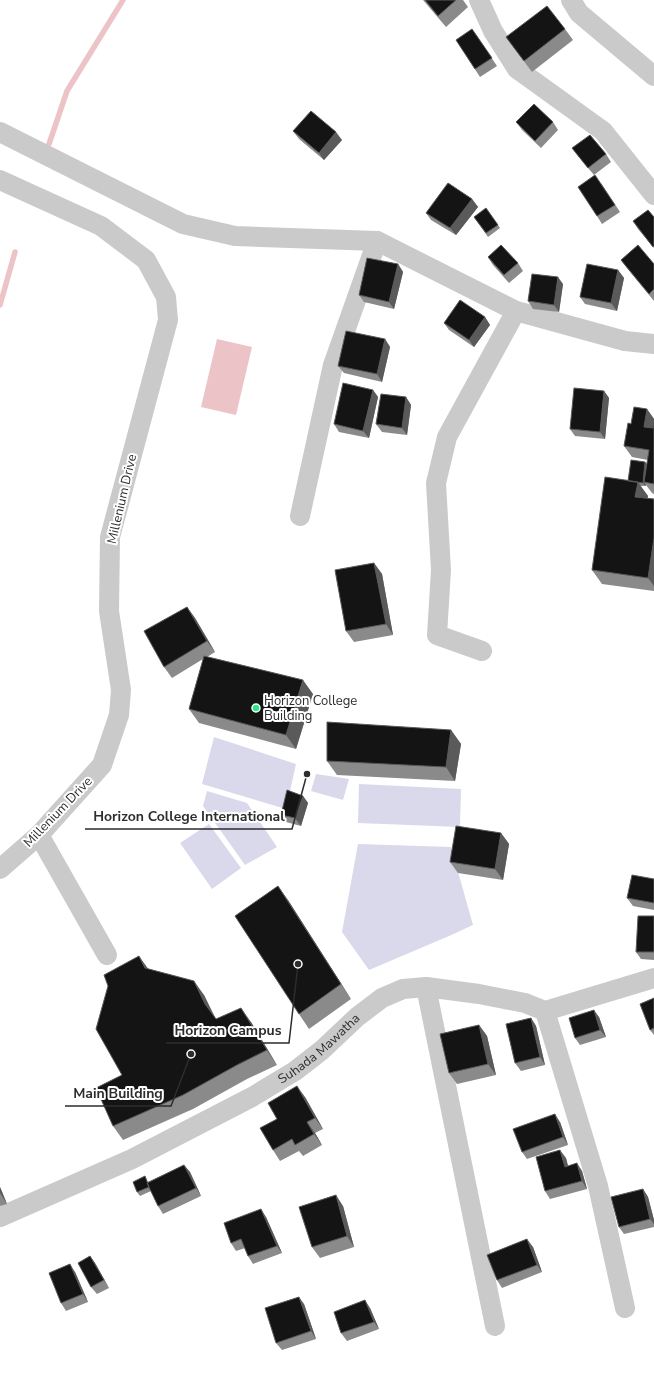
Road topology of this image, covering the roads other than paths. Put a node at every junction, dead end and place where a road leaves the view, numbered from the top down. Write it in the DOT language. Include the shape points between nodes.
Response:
graph roads {
  1 [pos="479,0"];
  2 [pos="571,0"];
  3 [pos="654,76"];
  4 [pos="0,132"];
  5 [pos="0,180"];
  6 [pos="654,195"];
  7 [pos="377,241"];
  8 [pos="516,311"];
  9 [pos="654,344"];
  10 [pos="300,516"];
  11 [pos="482,651"];
  12 [pos="39,835"];
  13 [pos="0,869"];
  14 [pos="107,955"];
  15 [pos="654,978"];
  16 [pos="426,987"];
  17 [pos="545,1011"];
  18 [pos="0,1217"];
  19 [pos="625,1308"];
  20 [pos="495,1326"];
  1 -- 6 [label="street" via="493,31 517,69 603,131"];
  2 -- 3 [label="street" via="579,13"];
  4 -- 7 [label="street" via="183,224 235,236"];
  5 -- 12 [label="street, Millenium Drive" via="101,226 146,260 166,297 168,320 110,537 109,611 121,690 119,715 102,765"];
  7 -- 8 [label="street"];
  7 -- 10 [label="street" via="333,365"];
  8 -- 9 [label="street" via="625,341"];
  8 -- 11 [label="street" via="447,437 436,483 441,570 437,635"];
  12 -- 13 [label="street, Millenium Drive"];
  12 -- 14 [label="street"];
  15 -- 17 [label="street"];
  16 -- 17 [label="street, Suhada Mawatha" via="525,1003"];
  16 -- 18 [label="street, Suhada Mawatha" via="403,989 382,998 295,1071 252,1097 132,1159"];
  16 -- 20 [label="street"];
  17 -- 19 [label="street" via="598,1186"];
}
